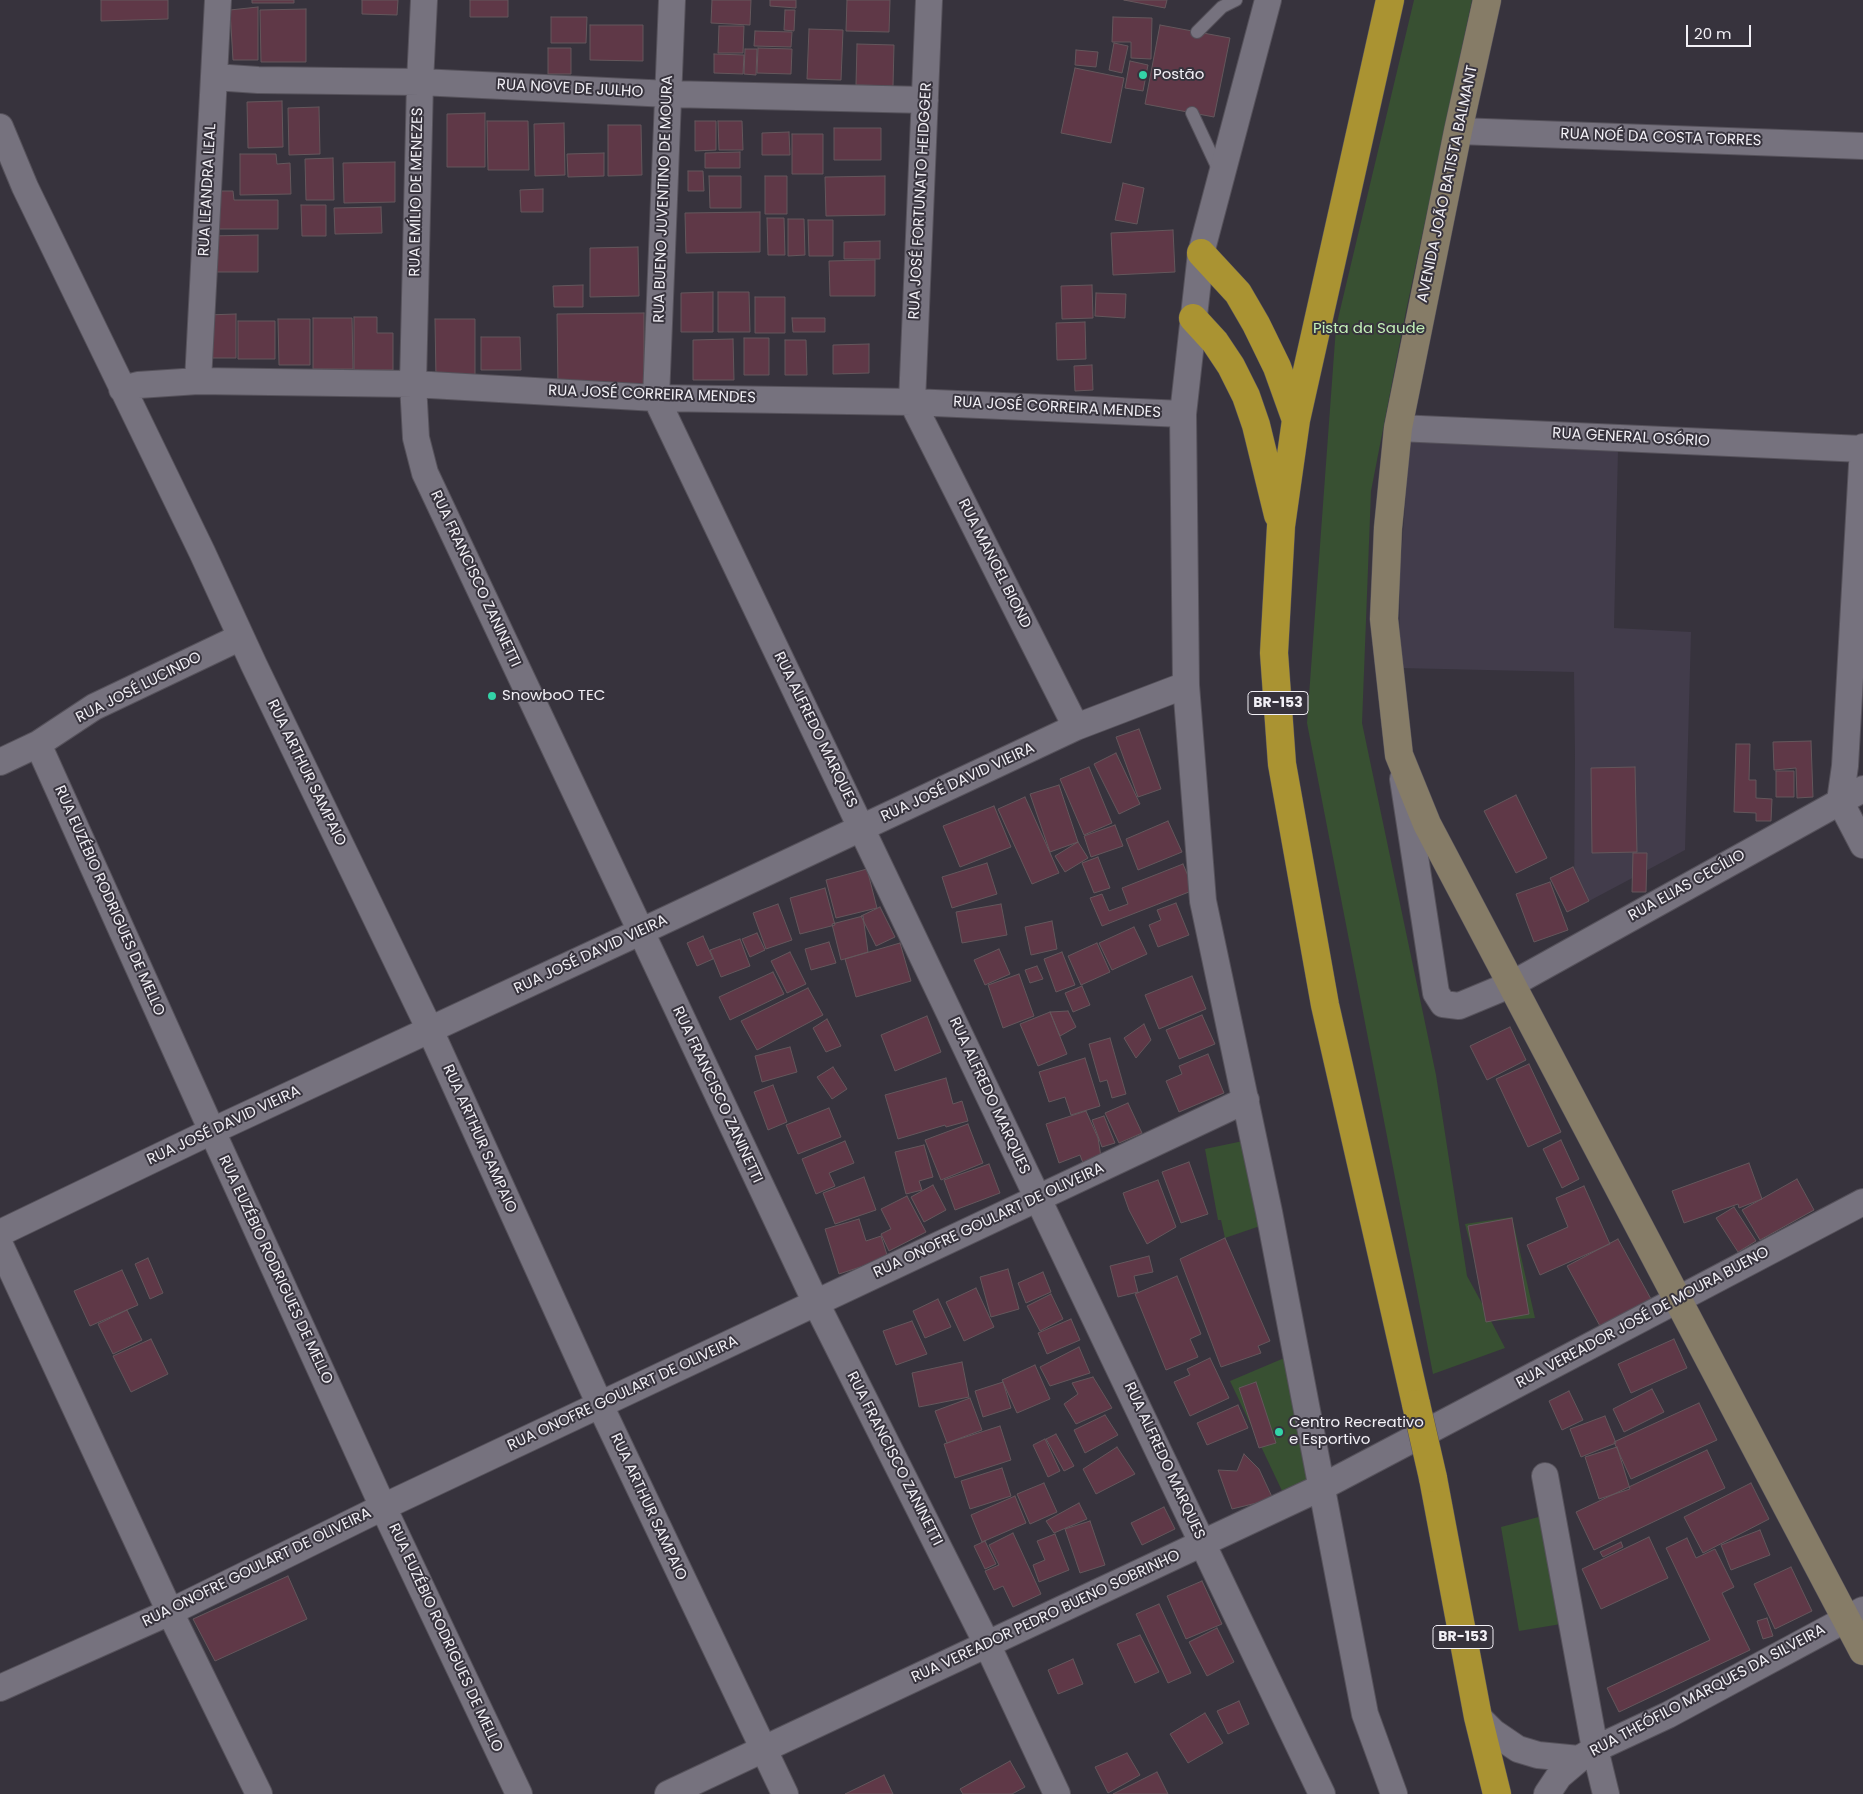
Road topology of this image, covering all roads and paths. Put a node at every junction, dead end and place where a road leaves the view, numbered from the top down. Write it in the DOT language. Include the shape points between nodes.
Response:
graph roads {
  1 [pos="218,0"];
  2 [pos="424,0"];
  3 [pos="672,0"];
  4 [pos="929,0"];
  5 [pos="1236,0"];
  6 [pos="1268,0"];
  7 [pos="1390,0"];
  8 [pos="1487,0"];
  9 [pos="1197,32"];
  10 [pos="214,76"];
  11 [pos="420,82"];
  12 [pos="669,94"];
  13 [pos="926,100"];
  14 [pos="1192,113"];
  15 [pos="0,127"];
  16 [pos="1458,131"];
  17 [pos="1863,146"];
  18 [pos="1221,175"];
  19 [pos="1201,252"];
  20 [pos="1193,318"];
  21 [pos="198,381"];
  22 [pos="413,384"];
  23 [pos="122,389"];
  24 [pos="656,398"];
  25 [pos="912,402"];
  26 [pos="1183,414"];
  27 [pos="1296,420"];
  28 [pos="1398,428"];
  29 [pos="1863,448"];
  30 [pos="1281,526"];
  31 [pos="241,637"];
  32 [pos="1186,685"];
  33 [pos="1076,727"];
  34 [pos="38,744"];
  35 [pos="1399,755"];
  36 [pos="0,762"];
  37 [pos="1852,795"];
  38 [pos="862,828"];
  39 [pos="1863,845"];
  40 [pos="640,932"];
  41 [pos="1512,984"];
  42 [pos="430,1030"];
  43 [pos="1246,1100"];
  44 [pos="212,1131"];
  45 [pos="1038,1198"];
  46 [pos="1863,1202"];
  47 [pos="0,1233"];
  48 [pos="0,1245"];
  49 [pos="1676,1300"];
  50 [pos="816,1303"];
  51 [pos="600,1405"];
  52 [pos="1423,1435"];
  53 [pos="1545,1476"];
  54 [pos="1322,1488"];
  55 [pos="384,1507"];
  56 [pos="1203,1544"];
  57 [pos="170,1612"];
  58 [pos="1854,1614"];
  59 [pos="987,1644"];
  60 [pos="1863,1650"];
  61 [pos="0,1688"];
  62 [pos="1478,1716"];
  63 [pos="763,1749"];
  64 [pos="1587,1754"];
  65 [pos="259,1794"];
  66 [pos="519,1794"];
  67 [pos="668,1794"];
  68 [pos="785,1794"];
  69 [pos="1057,1794"];
  70 [pos="1322,1794"];
  71 [pos="1394,1794"];
  72 [pos="1497,1794"];
  73 [pos="1547,1794"];
  74 [pos="1606,1794"];
  1 -- 10 [label="street, RUA LEANDRA LEAL"];
  2 -- 11 [label="street, RUA EMÍLIO DE MENEZES"];
  3 -- 12 [label="street, RUA BUENO JUVENTINO DE MOURA"];
  4 -- 13 [label="street, RUA JOSÉ FORTUNATO HEIDGGER"];
  5 -- 9 [label="lane" via="1222,7"];
  6 -- 18 [label="street"];
  7 -- 27 [label="highway, BR-153"];
  8 -- 16 [label="street, AVENIDA JOÃO BATISTA BALMANT"];
  10 -- 11 [label="street, RUA NOVE DE JULHO" via="258,80"];
  10 -- 21 [label="street, RUA LEANDRA LEAL"];
  11 -- 12 [label="street, RUA NOVE DE JULHO"];
  11 -- 22 [label="street, RUA EMÍLIO DE MENEZES"];
  12 -- 13 [label="street, RUA NOVE DE JULHO"];
  12 -- 24 [label="street, RUA BUENO JUVENTINO DE MOURA"];
  13 -- 25 [label="street, RUA JOSÉ FORTUNATO HEIDGGER"];
  14 -- 18 [label="lane"];
  15 -- 23 [label="street, RUA ARTHUR SAMPAIO" via="25,188"];
  16 -- 17 [label="street, RUA NOÉ DA COSTA TORRES"];
  16 -- 28 [label="street, AVENIDA JOÃO BATISTA BALMANT"];
  18 -- 19 [label="street"];
  19 -- 20 [label="street"];
  19 -- 27 [label="highway" via="1238,293 1256,324 1277,367"];
  20 -- 26 [label="street"];
  20 -- 30 [label="highway" via="1215,342 1246,396"];
  21 -- 22 [label="street, RUA JOSÉ CORREIRA MENDES"];
  21 -- 23 [label="street, RUA JOSÉ CORREIRA MENDES"];
  22 -- 24 [label="street, RUA JOSÉ CORREIRA MENDES"];
  22 -- 40 [label="street, RUA FRANCISCO ZANINETTI" via="416,438 425,473"];
  23 -- 31 [label="street, RUA ARTHUR SAMPAIO"];
  24 -- 25 [label="street, RUA JOSÉ CORREIRA MENDES"];
  24 -- 38 [label="street, RUA ALFREDO MARQUES"];
  25 -- 26 [label="street, RUA JOSÉ CORREIRA MENDES"];
  25 -- 33 [label="street, RUA MANOEL BIOND"];
  26 -- 32 [label="street"];
  27 -- 30 [label="highway, BR-153"];
  28 -- 29 [label="street, RUA GENERAL OSÓRIO"];
  28 -- 35 [label="street, AVENIDA JOÃO BATISTA BALMANT" via="1388,528 1384,619"];
  29 -- 37 [label="street" via="1845,766"];
  30 -- 62 [label="highway, BR-153, bridge" via="1274,653 1282,764 1325,1005 1433,1478"];
  31 -- 34 [label="street, RUA JOSÉ LUCINDO" via="94,707"];
  31 -- 42 [label="street, RUA ARTHUR SAMPAIO"];
  32 -- 33 [label="street, RUA JOSÉ DAVID VIEIRA"];
  32 -- 43 [label="street" via="1203,901"];
  33 -- 38 [label="street, RUA JOSÉ DAVID VIEIRA"];
  34 -- 36 [label="street, RUA JOSÉ LUCINDO"];
  34 -- 44 [label="street, RUA EUZÉBIO RODRIGUES DE MELLO"];
  35 -- 41 [label="street, AVENIDA JOÃO BATISTA BALMANT" via="1427,824"];
  35 -- 41 [label="street, RUA ELIAS CECÍLIO" via="1436,993 1443,1004 1458,1006"];
  37 -- 39 [label="street"];
  37 -- 41 [label="street, RUA ELIAS CECÍLIO"];
  38 -- 40 [label="street, RUA JOSÉ DAVID VIEIRA"];
  38 -- 45 [label="street, RUA ALFREDO MARQUES"];
  40 -- 42 [label="street, RUA JOSÉ DAVID VIEIRA"];
  40 -- 50 [label="street, RUA FRANCISCO ZANINETTI"];
  41 -- 49 [label="street, AVENIDA JOÃO BATISTA BALMANT"];
  42 -- 44 [label="street, RUA JOSÉ DAVID VIEIRA"];
  42 -- 51 [label="street, RUA ARTHUR SAMPAIO"];
  43 -- 45 [label="street, RUA ONOFRE GOULART DE OLIVEIRA"];
  43 -- 54 [label="street"];
  44 -- 47 [label="street, RUA JOSÉ DAVID VIEIRA"];
  44 -- 55 [label="street, RUA EUZÉBIO RODRIGUES DE MELLO"];
  45 -- 50 [label="street, RUA ONOFRE GOULART DE OLIVEIRA"];
  45 -- 56 [label="street, RUA ALFREDO MARQUES"];
  46 -- 49 [label="street, RUA VEREADOR JOSÉ DE MOURA BUENO"];
  48 -- 57 [label="street"];
  49 -- 52 [label="street, RUA VEREADOR JOSÉ DE MOURA BUENO"];
  49 -- 58 [label="street, AVENIDA JOÃO BATISTA BALMANT"];
  50 -- 51 [label="street, RUA ONOFRE GOULART DE OLIVEIRA"];
  50 -- 59 [label="street, RUA FRANCISCO ZANINETTI"];
  51 -- 55 [label="street, RUA ONOFRE GOULART DE OLIVEIRA"];
  51 -- 63 [label="street, RUA ARTHUR SAMPAIO"];
  52 -- 54 [label="street, RUA VEREADOR PEDRO BUENO SOBRINHO"];
  53 -- 64 [label="street"];
  54 -- 56 [label="street, RUA VEREADOR PEDRO BUENO SOBRINHO"];
  54 -- 71 [label="street" via="1366,1714"];
  55 -- 57 [label="street, RUA ONOFRE GOULART DE OLIVEIRA"];
  55 -- 66 [label="street, RUA EUZÉBIO RODRIGUES DE MELLO"];
  56 -- 59 [label="street, RUA VEREADOR PEDRO BUENO SOBRINHO"];
  56 -- 70 [label="street, RUA ALFREDO MARQUES"];
  57 -- 61 [label="street, RUA ONOFRE GOULART DE OLIVEIRA"];
  57 -- 65 [label="street"];
  58 -- 60 [label="street, AVENIDA JOÃO BATISTA BALMANT"];
  58 -- 64 [label="street, RUA THEÓFILO MARQUES DA SILVEIRA" via="1668,1715"];
  59 -- 63 [label="street, RUA VEREADOR PEDRO BUENO SOBRINHO"];
  59 -- 69 [label="street, RUA FRANCISCO ZANINETTI"];
  62 -- 64 [label="street" via="1493,1732 1518,1749 1538,1755"];
  62 -- 72 [label="highway, BR-153"];
  63 -- 67 [label="street, RUA VEREADOR PEDRO BUENO SOBRINHO"];
  63 -- 68 [label="street, RUA ARTHUR SAMPAIO"];
  64 -- 73 [label="street, RUA THEÓFILO MARQUES DA SILVEIRA" via="1559,1776"];
  64 -- 74 [label="street"];
}
